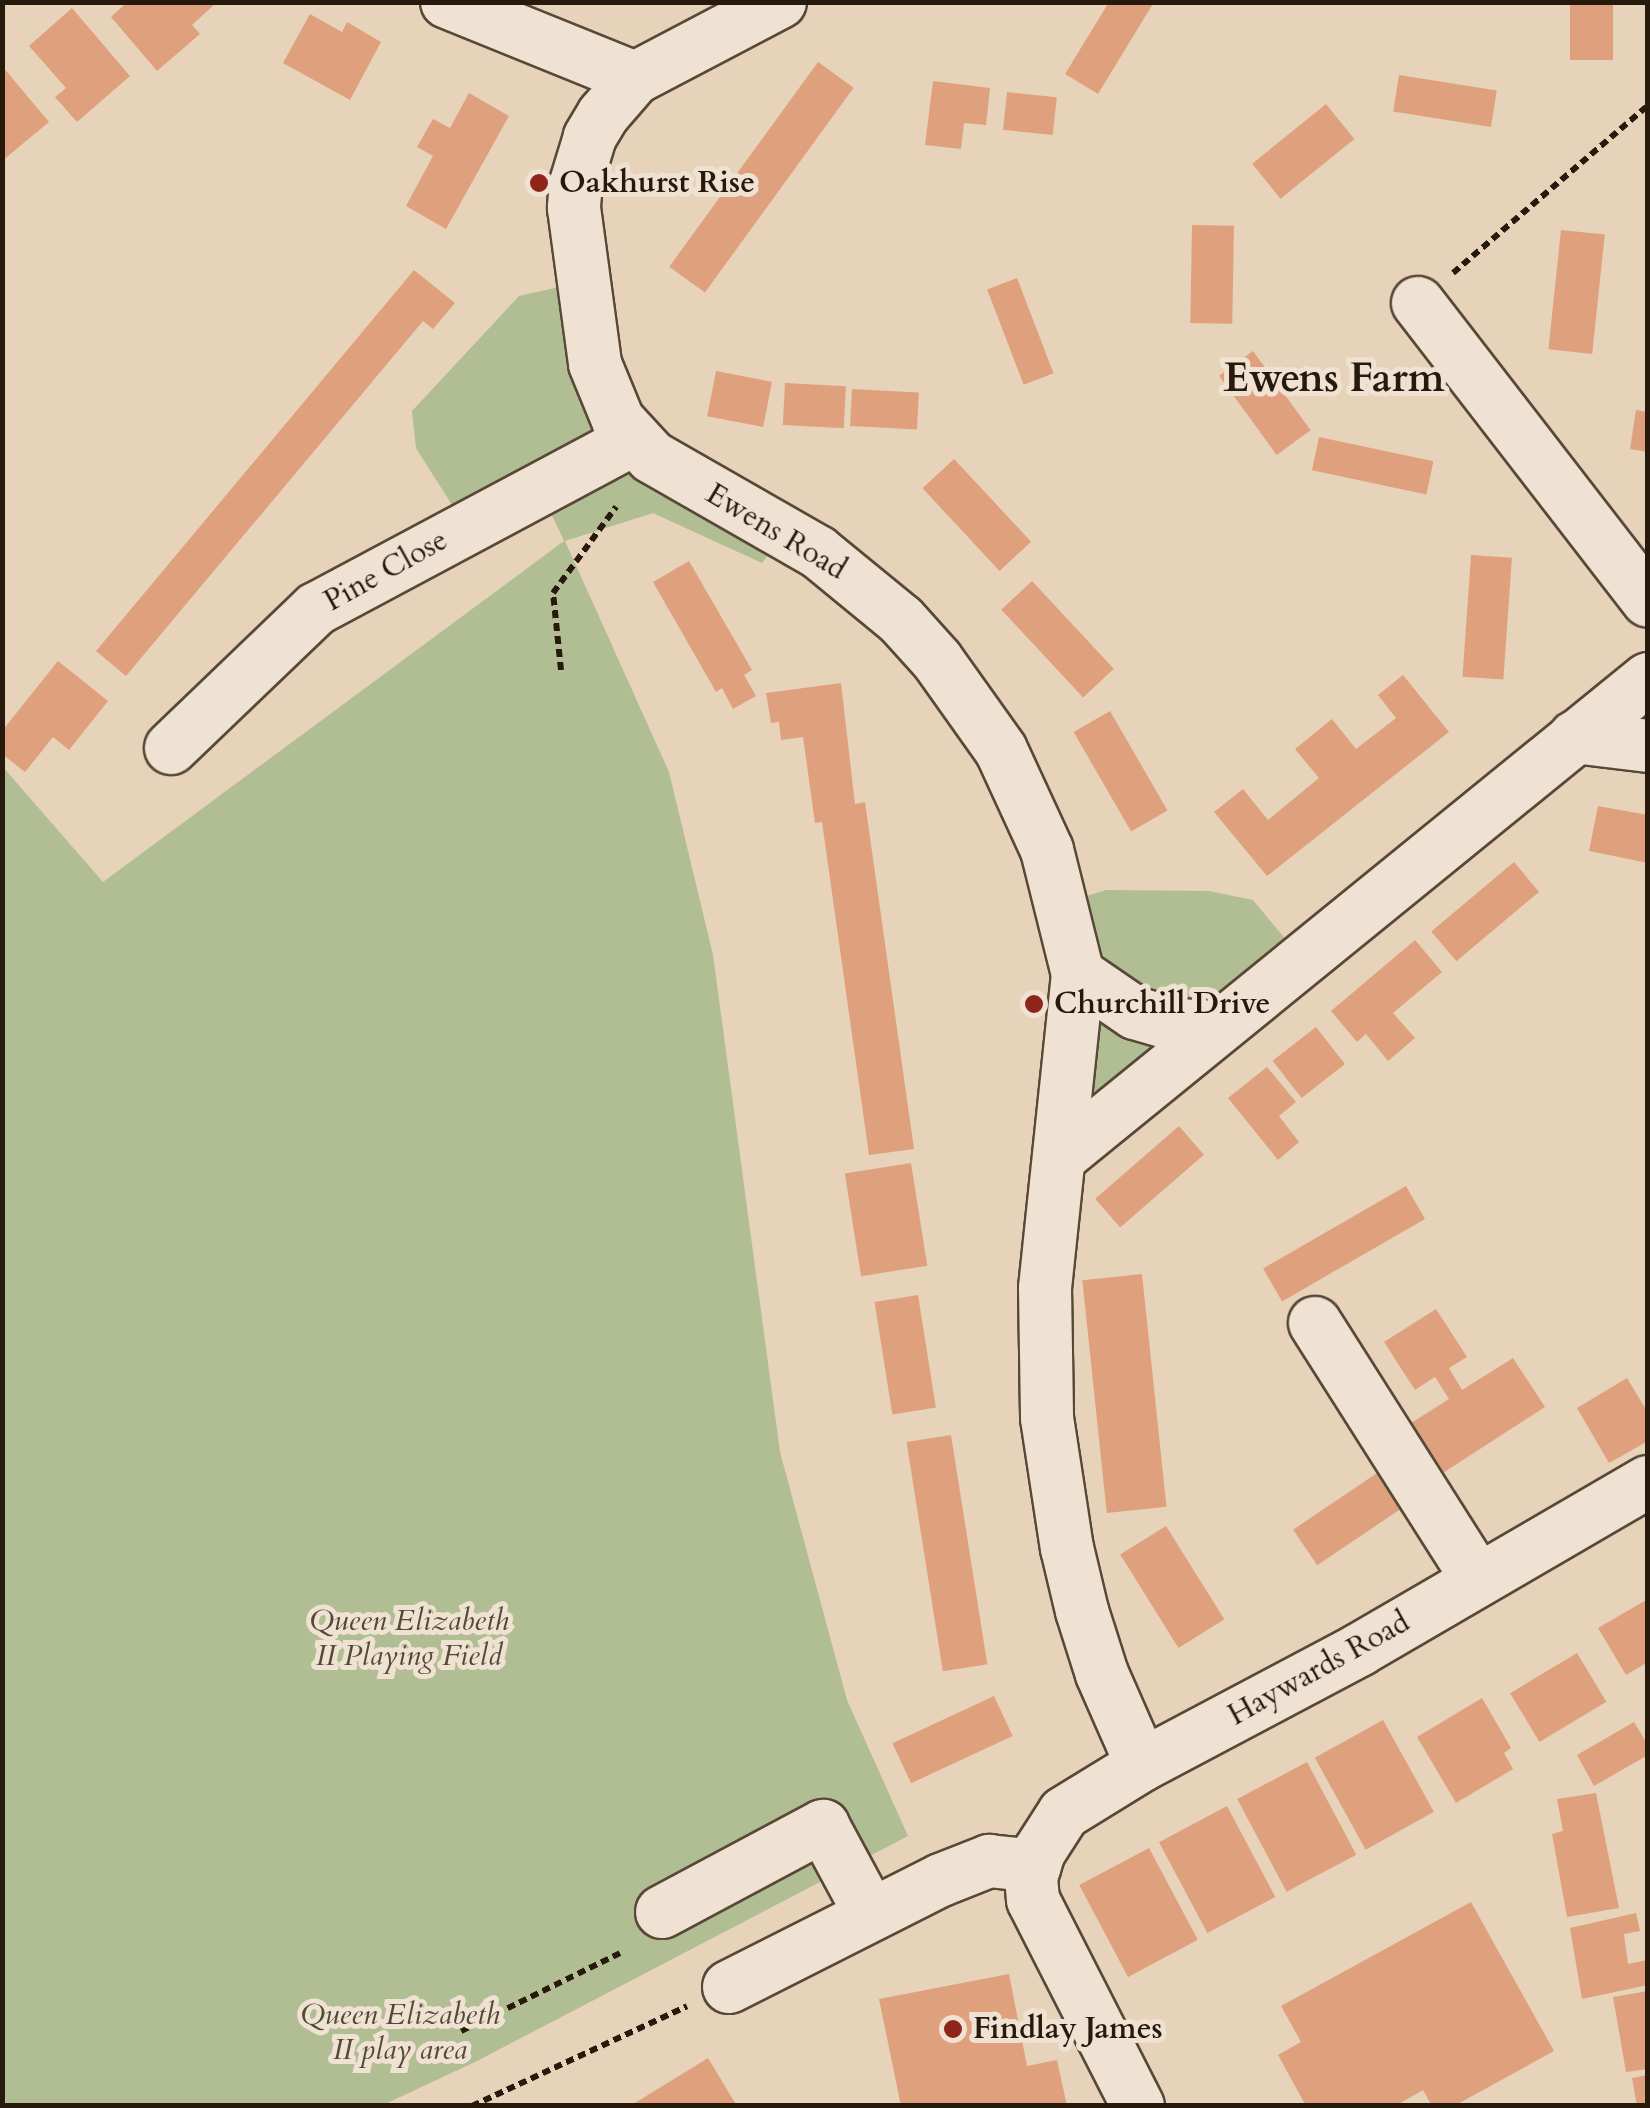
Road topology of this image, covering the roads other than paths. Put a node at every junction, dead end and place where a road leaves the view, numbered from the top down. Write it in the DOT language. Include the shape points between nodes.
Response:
graph roads {
  1 [pos="447,2"];
  2 [pos="780,2"];
  3 [pos="635,78"];
  4 [pos="1418,303"];
  5 [pos="643,449"];
  6 [pos="1648,602"];
  7 [pos="1648,679"];
  8 [pos="1575,738"];
  9 [pos="1648,746"];
  10 [pos="171,748"];
  11 [pos="1078,974"];
  12 [pos="1217,1027"];
  13 [pos="1059,1158"];
  14 [pos="1315,1322"];
  15 [pos="1648,1482"];
  16 [pos="1478,1580"];
  17 [pos="1142,1764"];
  18 [pos="1032,1878"];
  19 [pos="662,1912"];
  20 [pos="872,1915"];
  21 [pos="729,1987"];
  22 [pos="1138,2106"];
  1 -- 3 [label="street"];
  2 -- 3 [label="street"];
  3 -- 5 [label="street, Ewens Road" via="590,137 574,208 595,364 606,399"];
  4 -- 6 [label="street"];
  5 -- 10 [label="street, Pine Close" via="316,609"];
  5 -- 11 [label="street, Ewens Road" via="818,552 938,660 1001,750 1026,800 1064,903"];
  7 -- 8 [label="street"];
  8 -- 9 [label="street"];
  8 -- 12 [label="street"];
  11 -- 12 [label="street" via="1135,1012 1176,1025"];
  11 -- 13 [label="street, Ewens Road"];
  12 -- 13 [label="street"];
  13 -- 17 [label="street" via="1044,1336 1056,1483 1087,1627"];
  14 -- 16 [label="street"];
  15 -- 16 [label="street, Haywards Road"];
  16 -- 17 [label="street, Haywards Road"];
  17 -- 18 [label="street, Haywards Road" via="1064,1813"];
  18 -- 20 [label="street" via="990,1861"];
  18 -- 22 [label="street"];
  19 -- 20 [label="street" via="824,1826"];
  20 -- 21 [label="street"];
}
